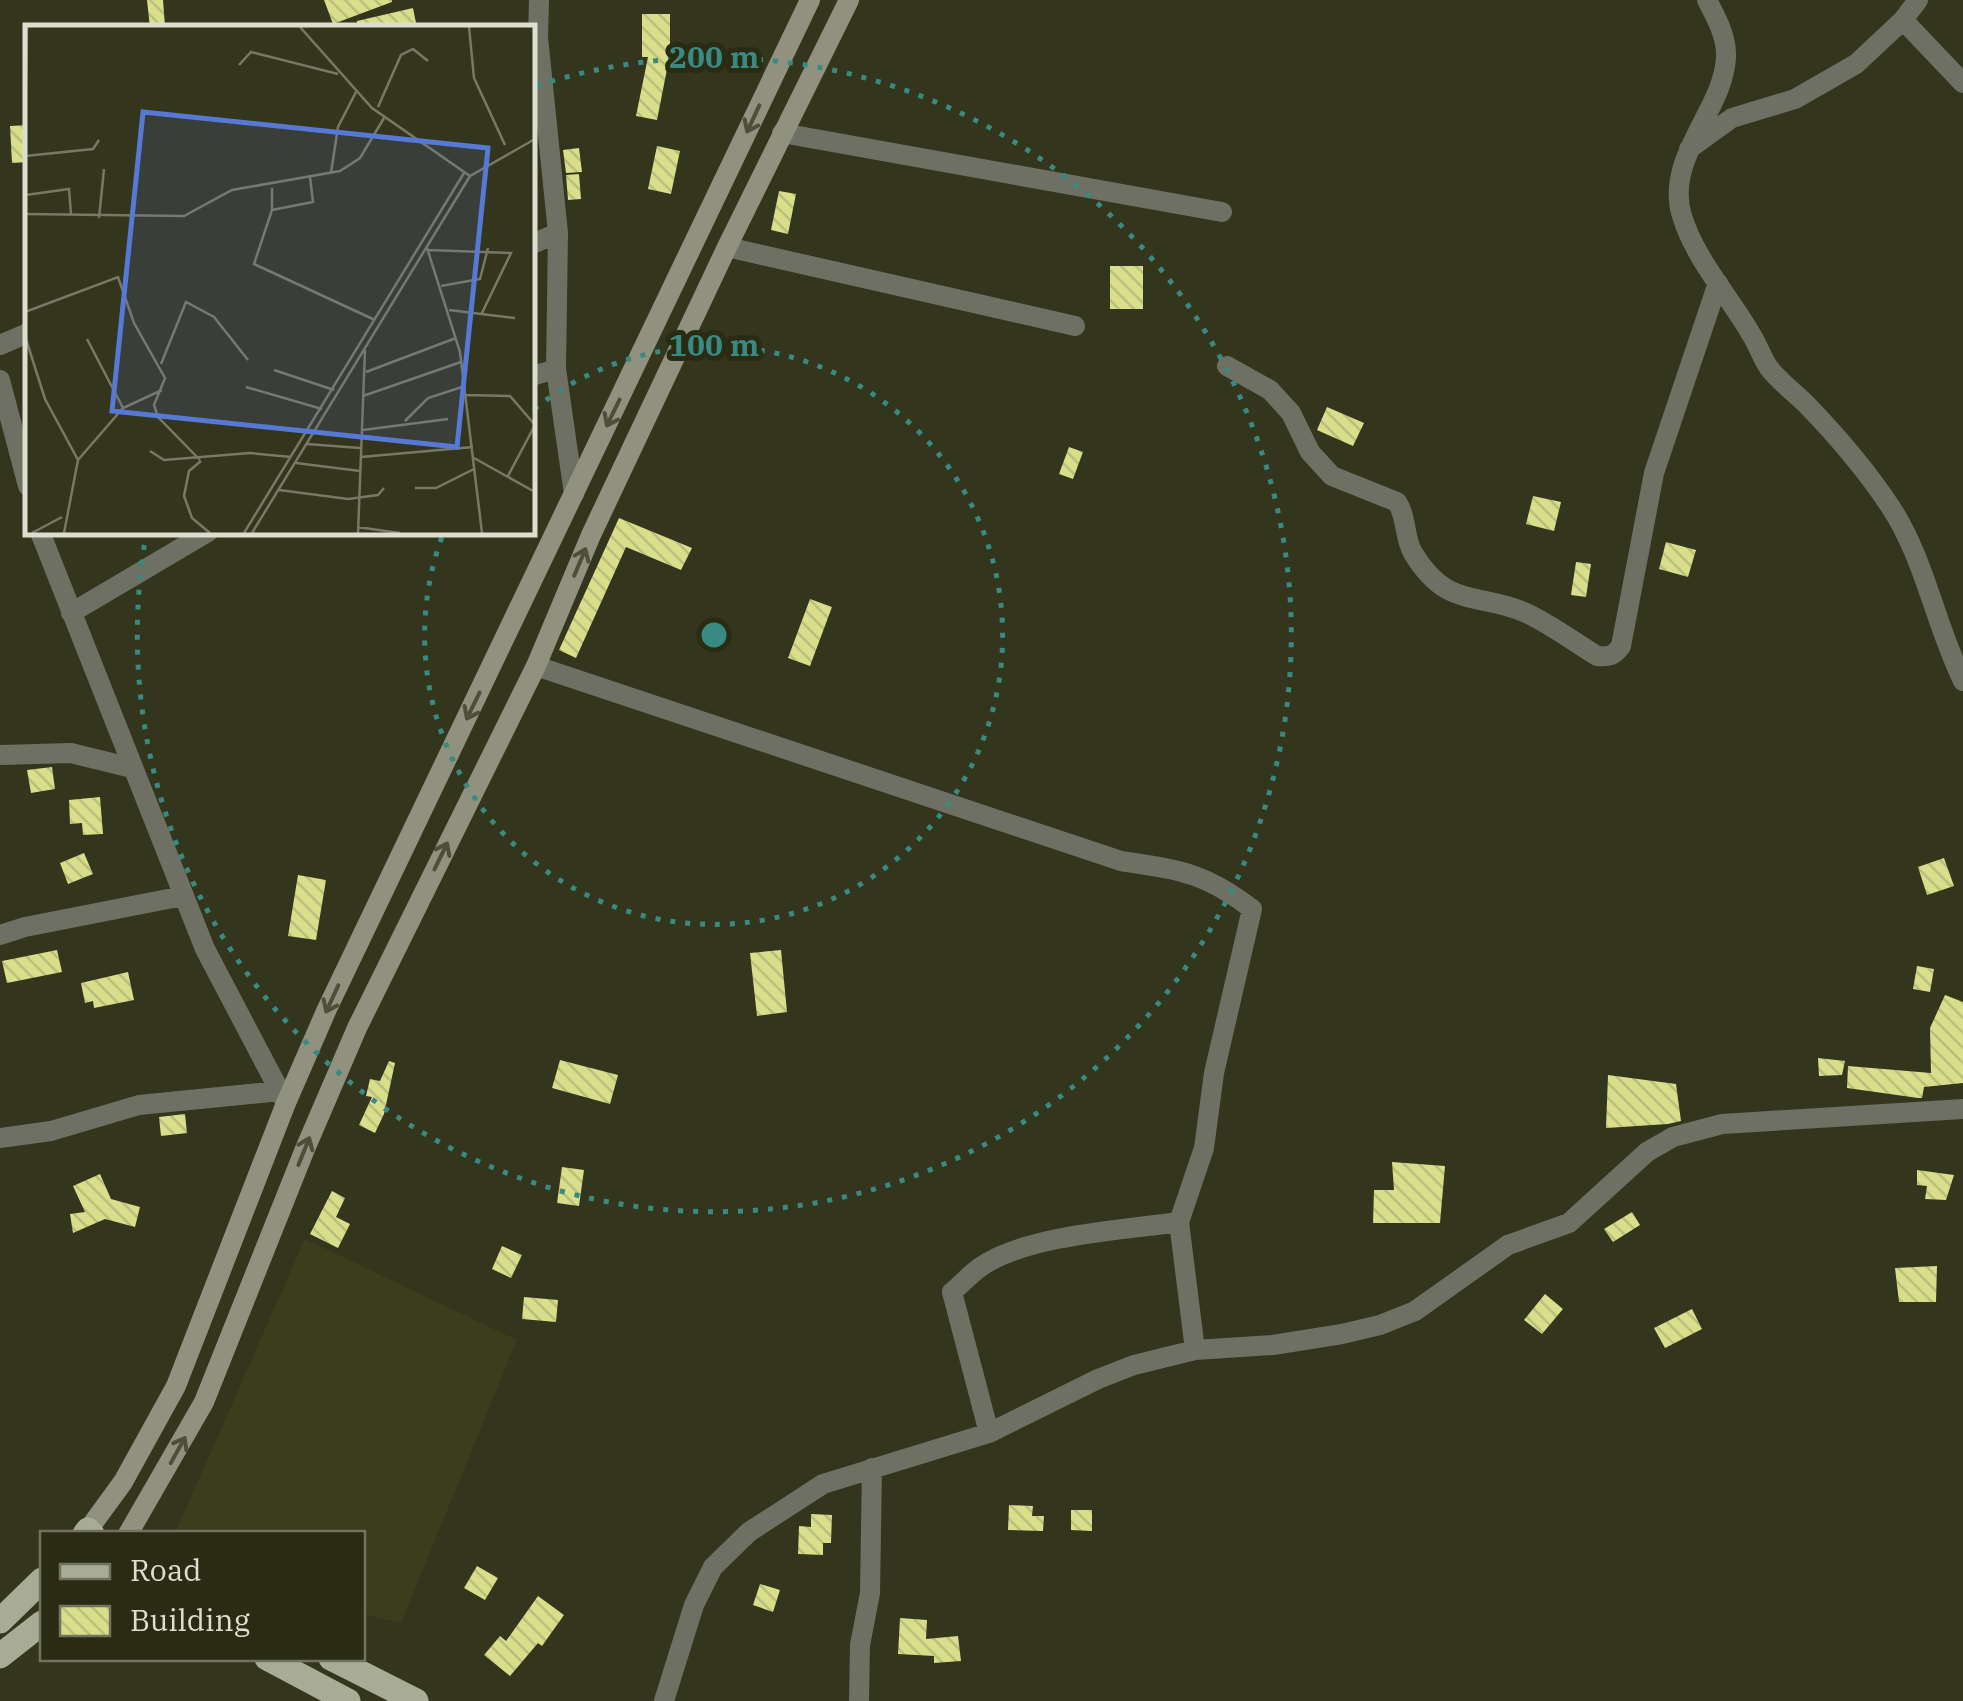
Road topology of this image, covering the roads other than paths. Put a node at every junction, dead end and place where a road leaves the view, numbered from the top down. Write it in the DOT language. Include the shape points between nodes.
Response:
graph roads {
  1 [pos="539,0"];
  2 [pos="810,0"];
  3 [pos="849,0"];
  4 [pos="1707,0"];
  5 [pos="1918,0"];
  6 [pos="1904,20"];
  7 [pos="535,38"];
  8 [pos="1963,83"];
  9 [pos="782,133"];
  10 [pos="1688,150"];
  11 [pos="1222,212"];
  12 [pos="558,233"];
  13 [pos="535,243"];
  14 [pos="727,247"];
  15 [pos="1718,283"];
  16 [pos="1076,326"];
  17 [pos="25,334"];
  18 [pos="0,345"];
  19 [pos="1227,366"];
  20 [pos="556,368"];
  21 [pos="535,375"];
  22 [pos="0,380"];
  23 [pos="25,475"];
  24 [pos="574,494"];
  25 [pos="41,535"];
  26 [pos="203,535"];
  27 [pos="71,613"];
  28 [pos="536,666"];
  29 [pos="1963,681"];
  30 [pos="0,755"];
  31 [pos="132,768"];
  32 [pos="183,896"];
  33 [pos="0,935"];
  34 [pos="283,1097"];
  35 [pos="1963,1109"];
  36 [pos="0,1138"];
  37 [pos="1179,1222"];
  38 [pos="1195,1350"];
  39 [pos="989,1433"];
  40 [pos="872,1468"];
  41 [pos="90,1531"];
  42 [pos="130,1531"];
  43 [pos="40,1582"];
  44 [pos="0,1620"];
  45 [pos="40,1625"];
  46 [pos="0,1656"];
  47 [pos="273,1661"];
  48 [pos="337,1661"];
  49 [pos="348,1701"];
  50 [pos="416,1701"];
  51 [pos="664,1701"];
  52 [pos="859,1701"];
  1 -- 7 [label="street"];
  2 -- 24 [label="street, one-way"];
  3 -- 9 [label="street"];
  4 -- 10 [label="street" via="1726,58"];
  5 -- 6 [label="street"];
  6 -- 8 [label="street"];
  6 -- 10 [label="street" via="1856,64 1795,99 1732,118"];
  7 -- 12 [label="street"];
  9 -- 11 [label="street"];
  9 -- 14 [label="street"];
  10 -- 15 [label="street" via="1678,191 1681,215"];
  12 -- 13 [label="street"];
  12 -- 20 [label="street"];
  14 -- 16 [label="street"];
  28 -- 14 [label="street, one-way"];
  15 -- 19 [label="street" via="1654,472 1621,646 1607,657 1524,612 1444,588 1411,550 1397,502 1332,476 1270,390"];
  15 -- 29 [label="street" via="1769,368 1854,457 1890,507 1915,551"];
  17 -- 18 [label="street"];
  20 -- 21 [label="street"];
  20 -- 24 [label="street"];
  22 -- 23 [label="street"];
  24 -- 34 [label="street, one-way"];
  25 -- 27 [label="street"];
  26 -- 27 [label="street"];
  27 -- 31 [label="street"];
  28 -- 37 [label="street" via="1106,856 1194,874 1252,909 1204,1148"];
  42 -- 28 [label="street, one-way" via="204,1402 357,1028"];
  30 -- 31 [label="street" via="71,753"];
  31 -- 32 [label="street"];
  32 -- 33 [label="street"];
  32 -- 34 [label="street"];
  34 -- 36 [label="street" via="138,1105 52,1131"];
  34 -- 41 [label="street" via="176,1386"];
  35 -- 38 [label="street" via="1722,1124 1673,1138 1647,1152 1569,1222 1508,1245 1415,1311 1342,1334"];
  37 -- 38 [label="street"];
  37 -- 39 [label="street" via="1015,1250 952,1292"];
  38 -- 39 [label="street" via="1098,1378"];
  39 -- 40 [label="street"];
  40 -- 51 [label="street" via="823,1484 749,1532 714,1567 694,1606"];
  40 -- 52 [label="street"];
  43 -- 44 [label="main road"];
  45 -- 46 [label="main road"];
  47 -- 49 [label="main road"];
  48 -- 50 [label="main road"];
}
